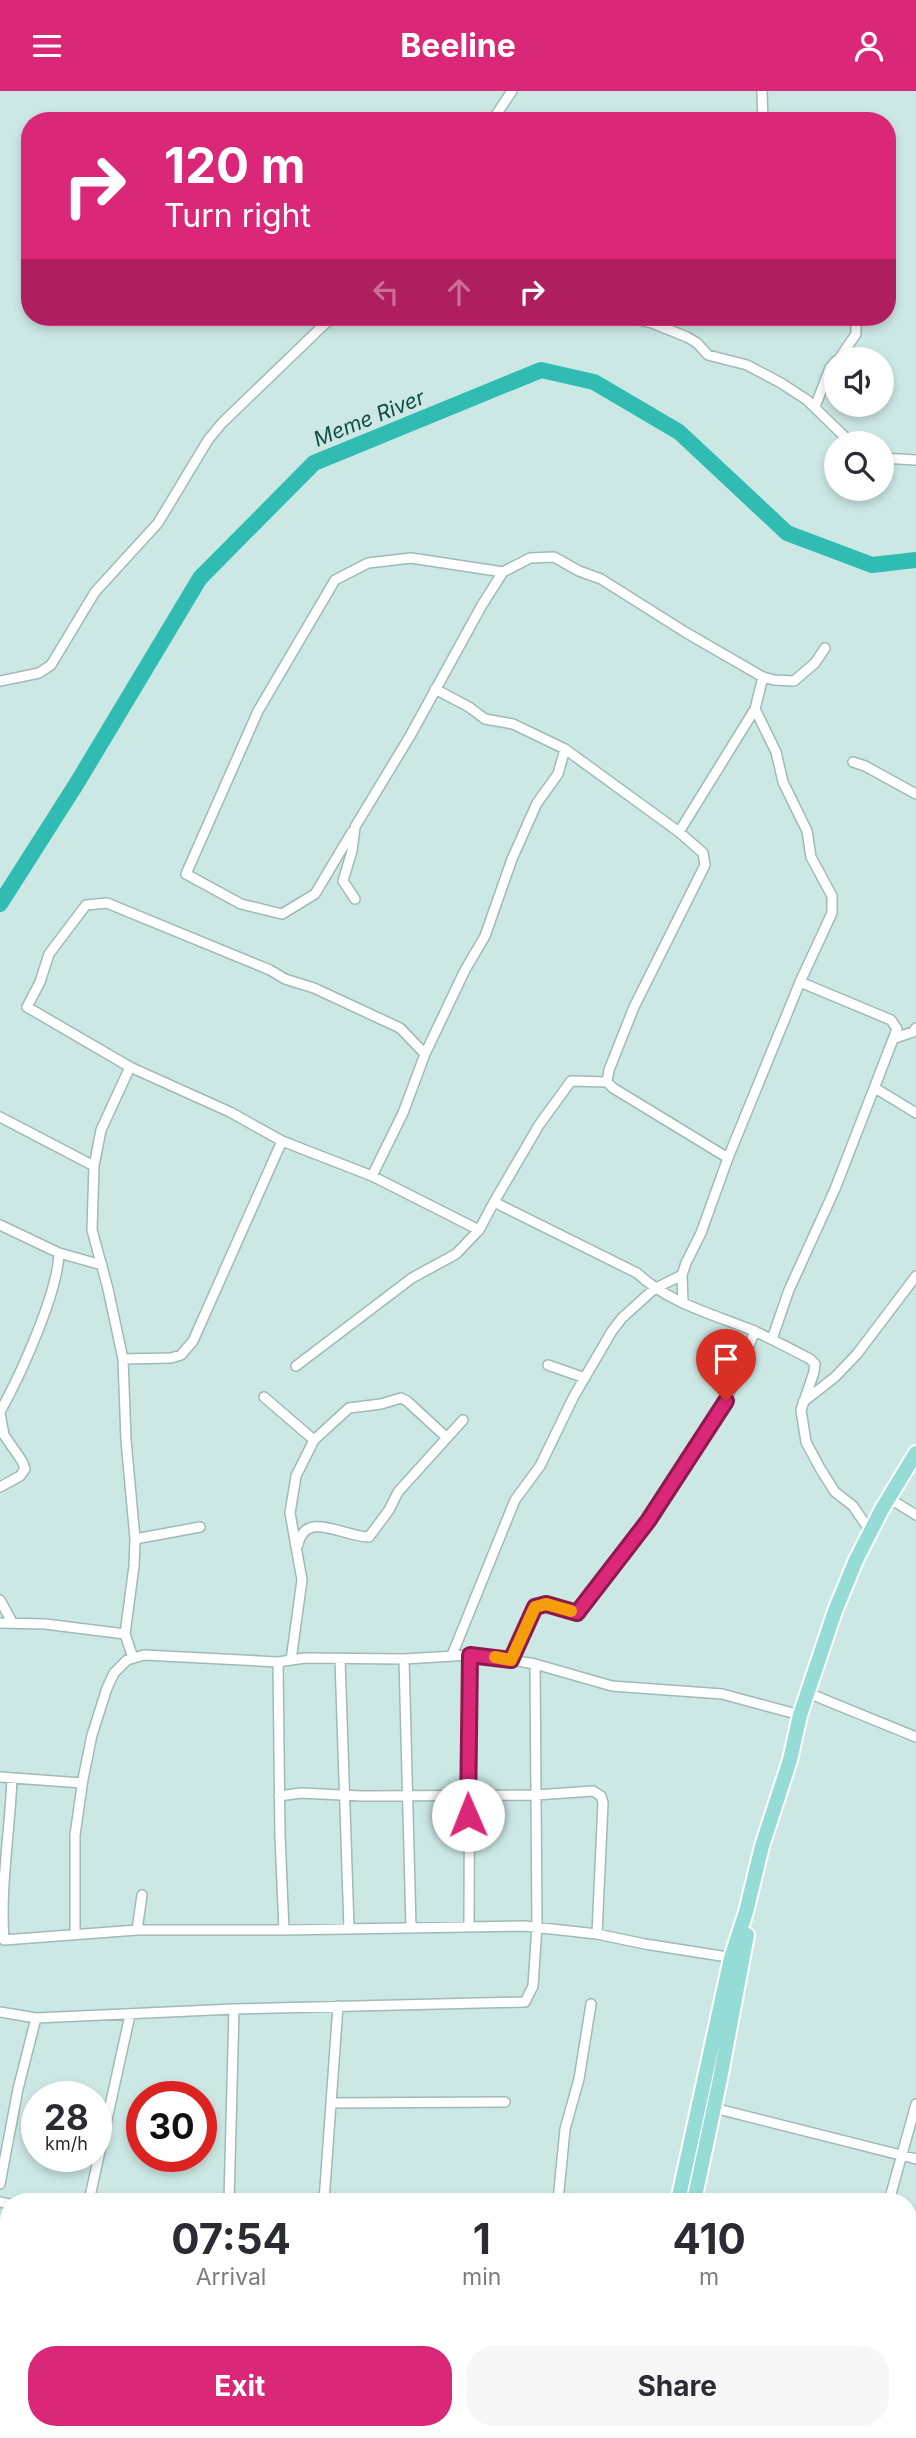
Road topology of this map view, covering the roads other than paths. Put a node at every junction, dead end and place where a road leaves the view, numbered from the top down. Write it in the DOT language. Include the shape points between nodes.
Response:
graph roads {
  1 [pos="512,91"];
  2 [pos="762,91"];
  3 [pos="498,112"];
  4 [pos="763,112"];
  5 [pos="323,326"];
  6 [pos="660,326"];
  7 [pos="856,326"];
  8 [pos="847,347"];
  9 [pos="824,383"];
  10 [pos="815,407"];
  11 [pos="839,431"];
  12 [pos="894,458"];
  13 [pos="916,460"];
  14 [pos="503,572"];
  15 [pos="825,648"];
  16 [pos="763,677"];
  17 [pos="0,681"];
  18 [pos="435,689"];
  19 [pos="755,709"];
  20 [pos="565,749"];
  21 [pos="853,762"];
  22 [pos="916,793"];
  23 [pos="355,827"];
  24 [pos="678,832"];
  25 [pos="355,899"];
  26 [pos="800,982"];
  27 [pos="916,1028"];
  28 [pos="895,1038"];
  29 [pos="425,1054"];
  30 [pos="130,1067"];
  31 [pos="607,1082"];
  32 [pos="874,1088"];
  33 [pos="916,1113"];
  34 [pos="0,1118"];
  35 [pos="282,1141"];
  36 [pos="727,1158"];
  37 [pos="94,1166"];
  38 [pos="372,1177"];
  39 [pos="494,1202"];
  40 [pos="0,1225"];
  41 [pos="479,1230"];
  42 [pos="59,1253"];
  43 [pos="102,1265"];
  44 [pos="682,1275"];
  45 [pos="916,1276"];
  46 [pos="654,1289"];
  47 [pos="683,1303"];
  48 [pos="755,1332"];
  49 [pos="772,1339"];
  50 [pos="123,1359"];
  51 [pos="548,1365"];
  52 [pos="296,1366"];
  53 [pos="585,1378"];
  54 [pos="264,1397"];
  55 [pos="802,1403"];
  56 [pos="0,1413"];
  57 [pos="463,1420"];
  58 [pos="446,1437"];
  59 [pos="314,1440"];
  60 [pos="916,1453"];
  61 [pos="916,1469"];
  62 [pos="0,1487"];
  63 [pos="895,1502"];
  64 [pos="916,1515"];
  65 [pos="200,1527"];
  66 [pos="870,1531"];
  67 [pos="135,1539"];
  68 [pos="297,1547"];
  69 [pos="0,1600"];
  70 [pos="12,1622"];
  71 [pos="0,1623"];
  72 [pos="125,1634"];
  73 [pos="452,1655"];
  74 [pos="470,1655"];
  75 [pos="133,1658"];
  76 [pos="340,1659"];
  77 [pos="404,1659"];
  78 [pos="291,1660"];
  79 [pos="511,1660"];
  80 [pos="278,1662"];
  81 [pos="535,1664"];
  82 [pos="813,1695"];
  83 [pos="800,1715"];
  84 [pos="916,1737"];
  85 [pos="0,1777"];
  86 [pos="12,1778"];
  87 [pos="82,1783"];
  88 [pos="468,1794"];
  89 [pos="344,1795"];
  90 [pos="406,1795"];
  91 [pos="536,1795"];
  92 [pos="279,1796"];
  93 [pos="142,1895"];
  94 [pos="469,1925"];
  95 [pos="537,1926"];
  96 [pos="411,1927"];
  97 [pos="349,1929"];
  98 [pos="137,1930"];
  99 [pos="284,1930"];
  100 [pos="75,1934"];
  101 [pos="597,1934"];
  102 [pos="737,1957"];
  103 [pos="591,2004"];
  104 [pos="338,2006"];
  105 [pos="234,2009"];
  106 [pos="0,2012"];
  107 [pos="130,2015"];
  108 [pos="36,2018"];
  109 [pos="505,2102"];
  110 [pos="332,2103"];
  111 [pos="916,2104"];
  112 [pos="714,2109"];
  113 [pos="901,2154"];
  114 [pos="916,2159"];
  115 [pos="0,2183"];
  116 [pos="91,2193"];
  117 [pos="229,2193"];
  118 [pos="325,2193"];
  119 [pos="559,2193"];
  120 [pos="680,2193"];
  121 [pos="696,2193"];
  122 [pos="890,2193"];
  1 -- 3 [label="street"];
  2 -- 4 [label="street"];
  5 -- 17 [label="street" via="222,422 158,523 95,592 51,665 39,673"];
  6 -- 10 [label="street" via="687,337 708,355 747,365"];
  7 -- 8 [label="street"];
  9 -- 10 [label="street"];
  10 -- 11 [label="street"];
  12 -- 13 [label="street"];
  14 -- 16 [label="street" via="530,558 554,557 601,579"];
  14 -- 18 [label="street"];
  14 -- 23 [label="street" via="411,558 368,563 335,580 258,711 186,874 241,904 282,914 315,894"];
  15 -- 16 [label="street" via="794,681"];
  16 -- 19 [label="street"];
  18 -- 20 [label="street" via="485,719 513,723"];
  18 -- 23 [label="street"];
  19 -- 24 [label="street"];
  19 -- 26 [label="street" via="807,831 811,857 832,896 832,913"];
  20 -- 24 [label="street"];
  20 -- 29 [label="street" via="558,774 537,803 512,859 485,936"];
  21 -- 22 [label="street"];
  23 -- 25 [label="street" via="343,881"];
  24 -- 31 [label="street" via="703,853 705,865 634,1007"];
  26 -- 28 [label="street" via="891,1020 897,1029"];
  26 -- 36 [label="street"];
  27 -- 28 [label="street"];
  28 -- 32 [label="street"];
  29 -- 30 [label="street" via="400,1028 314,988 107,903 86,905 49,954 27,1007"];
  29 -- 38 [label="street"];
  30 -- 35 [label="street"];
  30 -- 37 [label="street" via="100,1130"];
  31 -- 36 [label="street"];
  31 -- 39 [label="street" via="571,1081"];
  32 -- 33 [label="street"];
  32 -- 49 [label="street"];
  34 -- 37 [label="street"];
  35 -- 38 [label="street"];
  35 -- 50 [label="street" via="193,1342 171,1358"];
  36 -- 44 [label="street"];
  37 -- 43 [label="street" via="92,1230"];
  38 -- 41 [label="street"];
  39 -- 41 [label="street"];
  39 -- 46 [label="street" via="637,1273"];
  40 -- 42 [label="street"];
  41 -- 52 [label="street" via="456,1254 412,1278"];
  42 -- 43 [label="street"];
  42 -- 56 [label="street" via="59,1272"];
  43 -- 50 [label="street"];
  44 -- 46 [label="street"];
  44 -- 47 [label="street"];
  45 -- 55 [label="street" via="857,1354"];
  46 -- 47 [label="street"];
  46 -- 53 [label="street" via="622,1318"];
  47 -- 48 [label="street"];
  48 -- 49 [label="street"];
  48 -- 79 [label="street" via="726,1401 648,1521 577,1613 546,1604 535,1607"];
  49 -- 55 [label="street" via="815,1364"];
  50 -- 67 [label="street"];
  51 -- 53 [label="street"];
  53 -- 73 [label="street" via="540,1466 515,1500"];
  54 -- 59 [label="street"];
  55 -- 66 [label="street" via="801,1422 814,1458 835,1492 853,1506"];
  56 -- 62 [label="street" via="4,1435 25,1469"];
  57 -- 58 [label="street"];
  58 -- 59 [label="street" via="401,1398 349,1408"];
  58 -- 68 [label="street" via="398,1492 369,1537 310,1527 303,1530"];
  59 -- 68 [label="street" via="296,1476 290,1513"];
  60 -- 66 [label="main road"];
  61 -- 63 [label="main road"];
  63 -- 64 [label="street"];
  63 -- 82 [label="main road" via="860,1564"];
  65 -- 67 [label="street"];
  66 -- 83 [label="main road" via="835,1611"];
  67 -- 72 [label="street"];
  68 -- 78 [label="street" via="302,1580"];
  69 -- 70 [label="street"];
  70 -- 71 [label="street"];
  70 -- 72 [label="street"];
  72 -- 75 [label="street"];
  73 -- 74 [label="street"];
  73 -- 77 [label="street"];
  74 -- 79 [label="street"];
  74 -- 88 [label="street"];
  75 -- 80 [label="street"];
  75 -- 87 [label="street" via="121,1665 107,1688"];
  76 -- 77 [label="street"];
  76 -- 78 [label="street"];
  76 -- 89 [label="street"];
  77 -- 90 [label="street"];
  78 -- 80 [label="street"];
  79 -- 81 [label="street"];
  80 -- 92 [label="street"];
  81 -- 83 [label="street" via="612,1686 722,1694"];
  81 -- 91 [label="street"];
  82 -- 84 [label="street"];
  82 -- 102 [label="main road"];
  83 -- 102 [label="main road" via="762,1846"];
  85 -- 86 [label="street"];
  86 -- 87 [label="street"];
  86 -- 100 [label="street" via="5,1850 5,1940"];
  87 -- 100 [label="street" via="75,1835"];
  88 -- 90 [label="street"];
  88 -- 91 [label="street"];
  88 -- 94 [label="street"];
  89 -- 90 [label="street"];
  89 -- 92 [label="street"];
  89 -- 97 [label="street"];
  90 -- 96 [label="street"];
  91 -- 95 [label="street"];
  91 -- 101 [label="street" via="593,1791 601,1796"];
  92 -- 99 [label="street"];
  93 -- 98 [label="street"];
  94 -- 95 [label="street"];
  94 -- 96 [label="street"];
  95 -- 101 [label="street"];
  95 -- 104 [label="street" via="533,1986 525,2002"];
  96 -- 97 [label="street"];
  97 -- 99 [label="street"];
  98 -- 99 [label="street"];
  98 -- 100 [label="street"];
  101 -- 102 [label="street"];
  102 -- 112 [label="main road"];
  102 -- 120 [label="main road"];
  103 -- 119 [label="street" via="579,2079 565,2129"];
  104 -- 105 [label="street"];
  104 -- 110 [label="street"];
  105 -- 107 [label="street"];
  105 -- 117 [label="street"];
  106 -- 108 [label="street"];
  107 -- 108 [label="street"];
  107 -- 116 [label="street"];
  108 -- 115 [label="street"];
  109 -- 110 [label="street"];
  110 -- 118 [label="street"];
  111 -- 113 [label="street"];
  112 -- 113 [label="street"];
  112 -- 121 [label="main road"];
  113 -- 114 [label="street"];
  113 -- 122 [label="street"];
}
